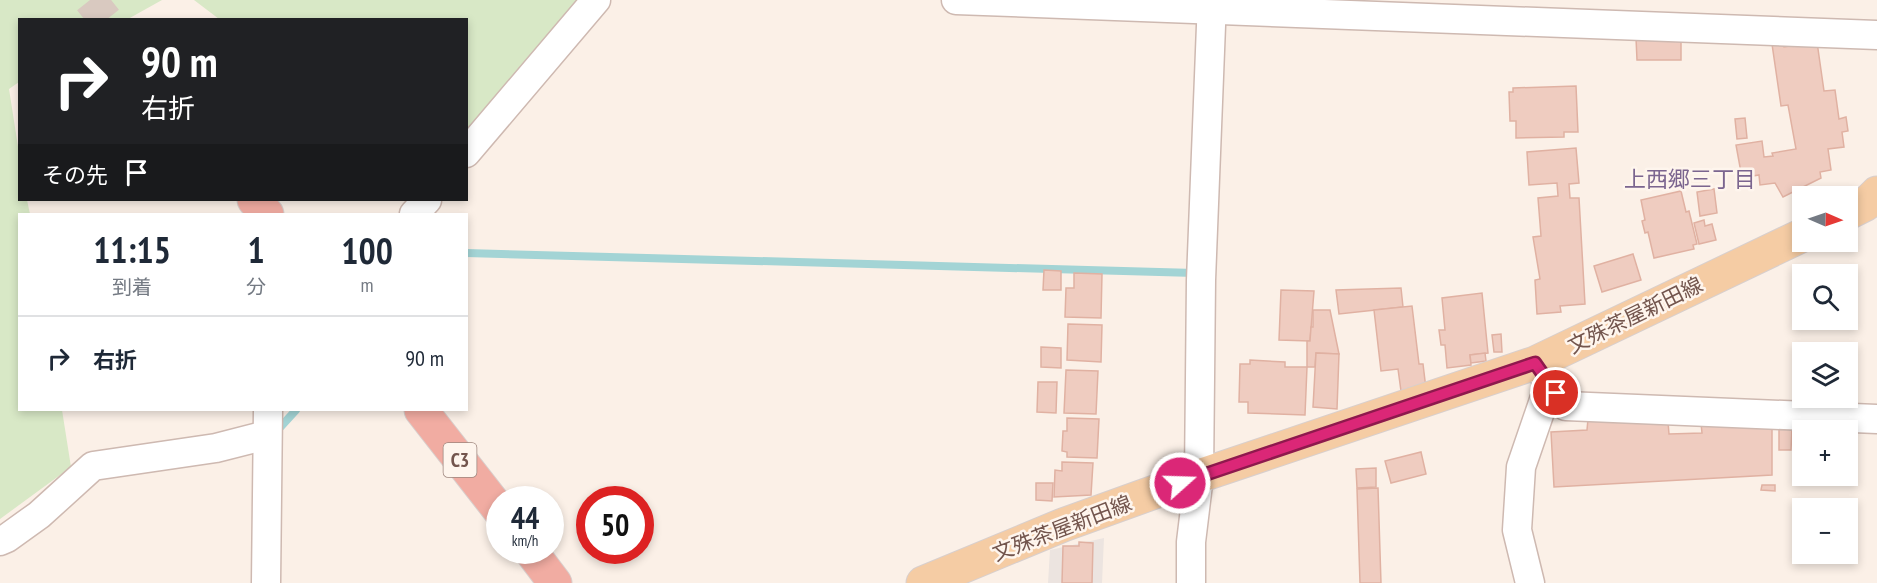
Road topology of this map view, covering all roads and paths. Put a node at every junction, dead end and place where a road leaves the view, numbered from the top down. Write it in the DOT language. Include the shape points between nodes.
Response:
graph roads {
  1 [pos="596,0"];
  2 [pos="956,0"];
  3 [pos="1211,6"];
  4 [pos="1877,35"];
  5 [pos="468,151"];
  6 [pos="1877,193"];
  7 [pos="255,201"];
  8 [pos="426,201"];
  9 [pos="1858,208"];
  10 [pos="266,213"];
  11 [pos="415,213"];
  12 [pos="1792,240"];
  13 [pos="1535,363"];
  14 [pos="1556,393"];
  15 [pos="422,411"];
  16 [pos="1877,419"];
  17 [pos="268,422"];
  18 [pos="1199,476"];
  19 [pos="486,493"];
  20 [pos="0,541"];
  21 [pos="541,564"];
  22 [pos="266,583"];
  23 [pos="555,583"];
  24 [pos="923,583"];
  25 [pos="1191,583"];
  26 [pos="1530,583"];
  1 -- 5 [label="street"];
  2 -- 3 [label="street"];
  3 -- 4 [label="street"];
  3 -- 18 [label="street" via="1200,279"];
  6 -- 9 [label="main road"];
  7 -- 10 [label="highway"];
  8 -- 11 [label="street"];
  12 -- 13 [label="main road, 文殊茶屋新田線"];
  13 -- 14 [label="street"];
  13 -- 18 [label="main road, 文殊茶屋新田線"];
  14 -- 16 [label="street" via="1566,406"];
  14 -- 26 [label="street" via="1544,400 1521,467 1517,530"];
  15 -- 19 [label="highway, C3"];
  17 -- 20 [label="street" via="216,448 93,466 39,515"];
  17 -- 22 [label="street"];
  18 -- 24 [label="main road, 文殊茶屋新田線" via="1063,525"];
  18 -- 25 [label="street" via="1191,542"];
  21 -- 23 [label="highway"];
}
